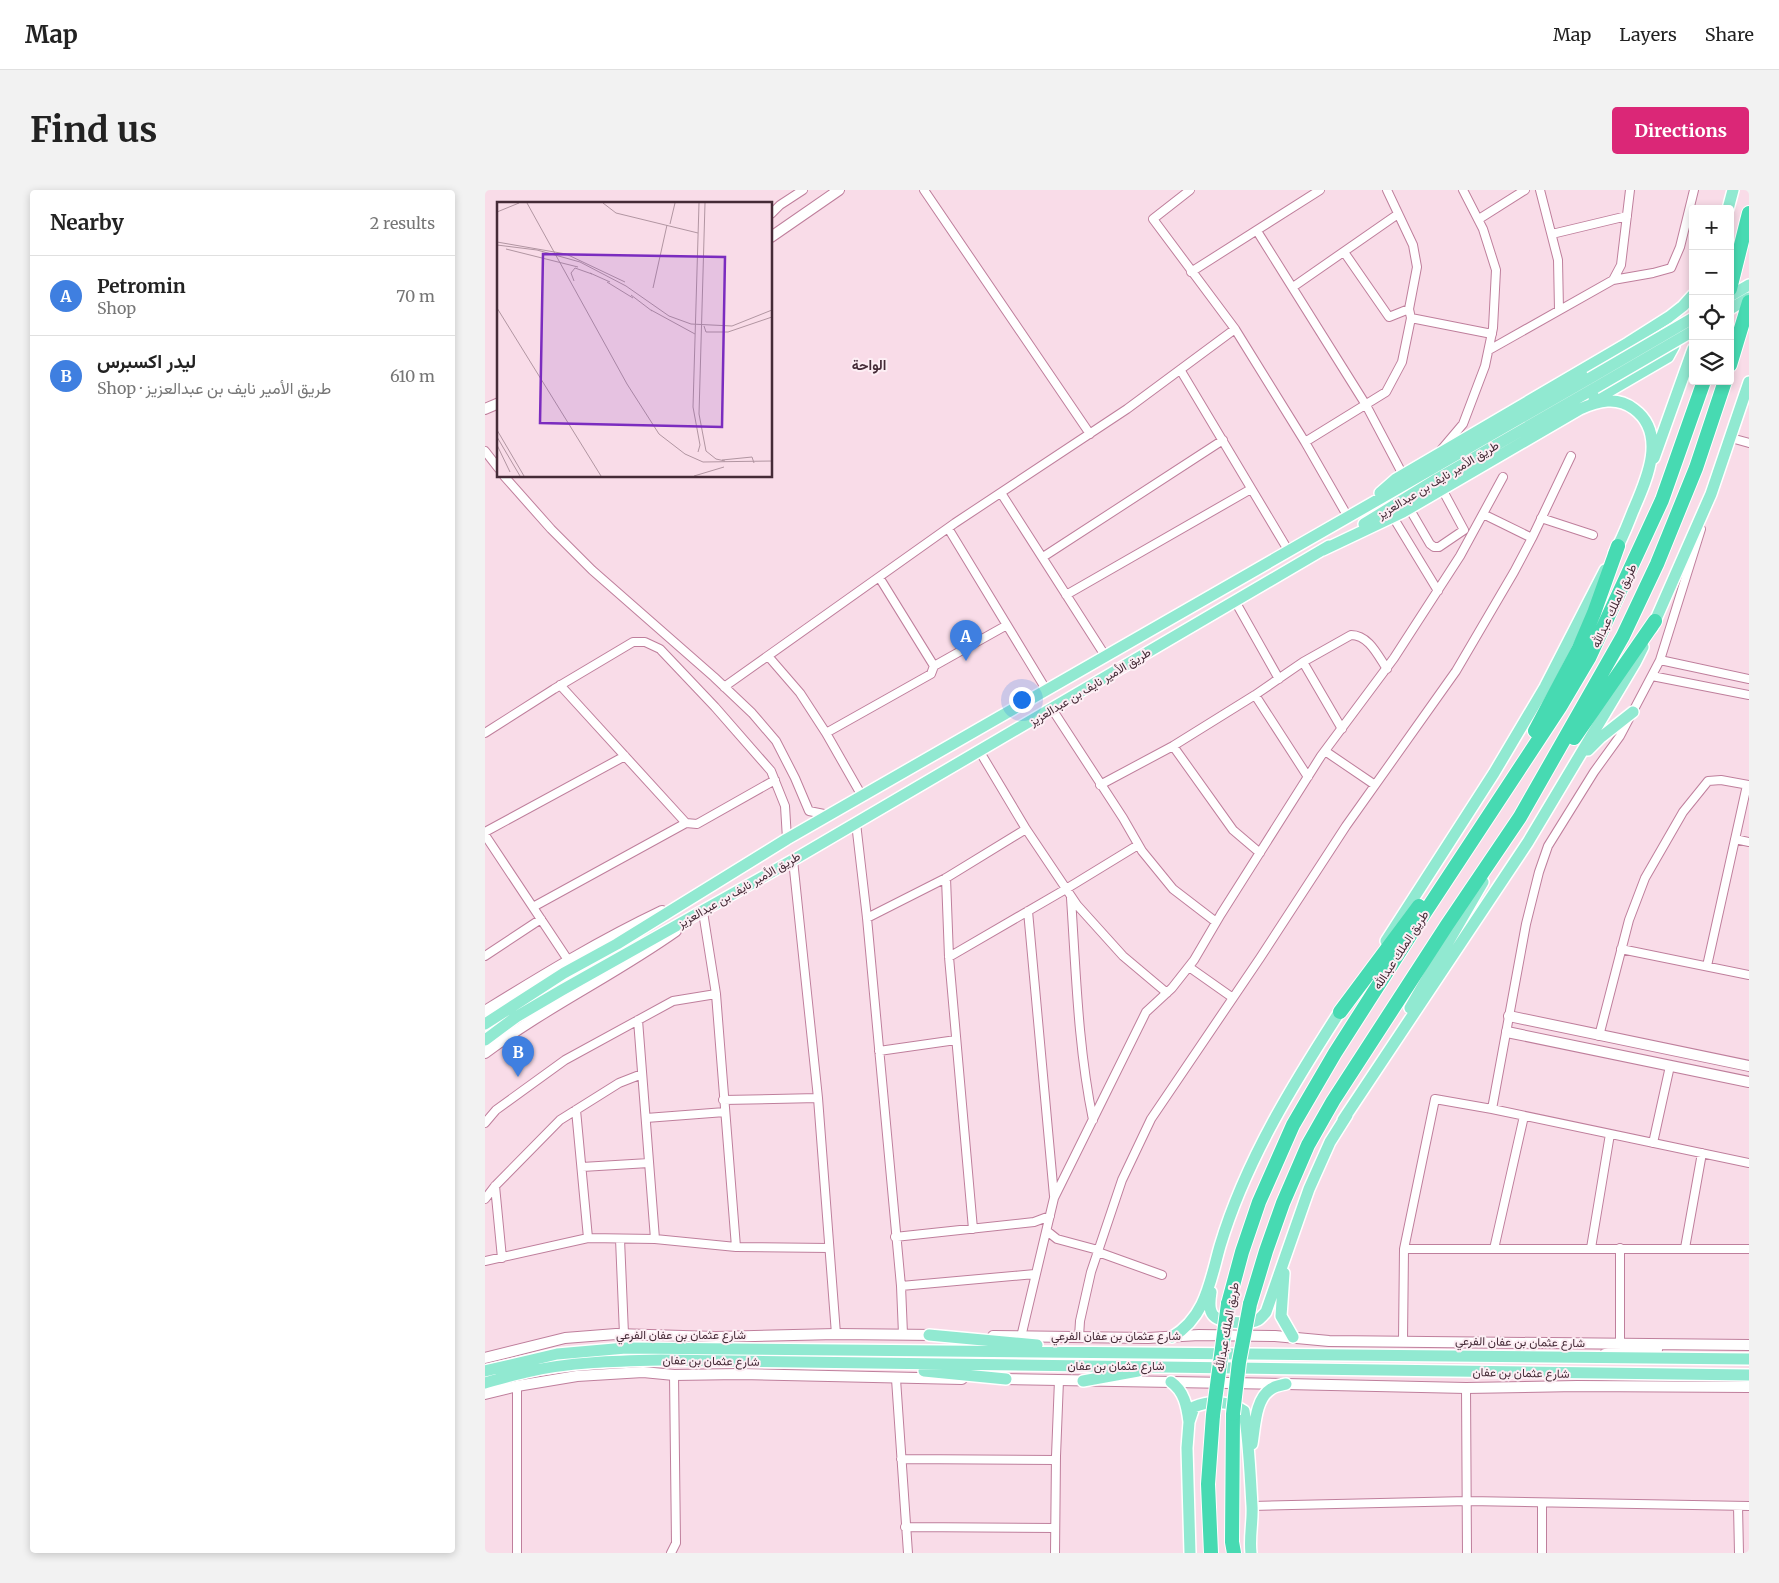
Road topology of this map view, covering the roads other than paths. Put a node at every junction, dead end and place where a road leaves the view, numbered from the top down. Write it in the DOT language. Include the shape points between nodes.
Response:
graph roads {
  1 [pos="803,190"];
  2 [pos="839,190"];
  3 [pos="924,190"];
  4 [pos="1190,190"];
  5 [pos="1320,190"];
  6 [pos="1387,190"];
  7 [pos="1463,190"];
  8 [pos="1525,190"];
  9 [pos="1540,190"];
  10 [pos="1630,190"];
  11 [pos="1694,190"];
  12 [pos="1733,190"];
  13 [pos="1729,205"];
  14 [pos="773,212"];
  15 [pos="1749,212"];
  16 [pos="1398,214"];
  17 [pos="1627,216"];
  18 [pos="1479,219"];
  19 [pos="1257,231"];
  20 [pos="1552,234"];
  21 [pos="773,236"];
  22 [pos="1344,252"];
  23 [pos="1191,272"];
  24 [pos="1734,273"];
  25 [pos="1613,280"];
  26 [pos="1749,285"];
  27 [pos="1293,287"];
  28 [pos="1732,295"];
  29 [pos="1689,299"];
  30 [pos="1749,300"];
  31 [pos="1734,307"];
  32 [pos="1409,309"];
  33 [pos="1559,310"];
  34 [pos="1411,318"];
  35 [pos="1689,321"];
  36 [pos="1235,329"];
  37 [pos="1689,333"];
  38 [pos="1492,334"];
  39 [pos="1628,343"];
  40 [pos="1489,350"];
  41 [pos="1734,353"];
  42 [pos="1689,360"];
  43 [pos="1181,371"];
  44 [pos="1749,382"];
  45 [pos="1592,383"];
  46 [pos="1703,385"];
  47 [pos="1724,385"];
  48 [pos="497,404"];
  49 [pos="1366,405"];
  50 [pos="485,409"];
  51 [pos="1580,410"];
  52 [pos="1090,434"];
  53 [pos="1731,438"];
  54 [pos="1223,440"];
  55 [pos="1305,442"];
  56 [pos="1749,442"];
  57 [pos="485,451"];
  58 [pos="1436,455"];
  59 [pos="1571,456"];
  60 [pos="497,466"];
  61 [pos="1403,475"];
  62 [pos="1649,475"];
  63 [pos="1503,477"];
  64 [pos="506,478"];
  65 [pos="1251,489"];
  66 [pos="1442,489"];
  67 [pos="1001,493"];
  68 [pos="1711,494"];
  69 [pos="1409,508"];
  70 [pos="1361,510"];
  71 [pos="1483,514"];
  72 [pos="1349,517"];
  73 [pos="1393,517"];
  74 [pos="1541,518"];
  75 [pos="948,528"];
  76 [pos="1593,535"];
  77 [pos="1532,538"];
  78 [pos="1618,546"];
  79 [pos="1288,550"];
  80 [pos="1323,550"];
  81 [pos="1043,558"];
  82 [pos="879,577"];
  83 [pos="1438,591"];
  84 [pos="1066,595"];
  85 [pos="1235,601"];
  86 [pos="1655,621"];
  87 [pos="1007,625"];
  88 [pos="768,656"];
  89 [pos="1106,657"];
  90 [pos="1660,660"];
  91 [pos="1303,662"];
  92 [pos="934,666"];
  93 [pos="1387,669"];
  94 [pos="1749,670"];
  95 [pos="1652,676"];
  96 [pos="1748,678"];
  97 [pos="1279,679"];
  98 [pos="560,685"];
  99 [pos="724,687"];
  100 [pos="1047,691"];
  101 [pos="1255,695"];
  102 [pos="1749,695"];
  103 [pos="1052,710"];
  104 [pos="1633,712"];
  105 [pos="1342,729"];
  106 [pos="485,733"];
  107 [pos="826,733"];
  108 [pos="1173,746"];
  109 [pos="1325,751"];
  110 [pos="980,752"];
  111 [pos="625,756"];
  112 [pos="1572,768"];
  113 [pos="1309,777"];
  114 [pos="775,780"];
  115 [pos="1100,785"];
  116 [pos="1375,785"];
  117 [pos="1748,785"];
  118 [pos="862,796"];
  119 [pos="1499,801"];
  120 [pos="830,815"];
  121 [pos="1520,817"];
  122 [pos="686,822"];
  123 [pos="856,824"];
  124 [pos="1026,829"];
  125 [pos="485,834"];
  126 [pos="787,839"];
  127 [pos="1735,839"];
  128 [pos="1749,842"];
  129 [pos="1138,845"];
  130 [pos="1260,853"];
  131 [pos="793,860"];
  132 [pos="946,878"];
  133 [pos="1069,893"];
  134 [pos="695,896"];
  135 [pos="533,907"];
  136 [pos="1028,911"];
  137 [pos="703,912"];
  138 [pos="867,918"];
  139 [pos="541,919"];
  140 [pos="1217,922"];
  141 [pos="1621,949"];
  142 [pos="485,956"];
  143 [pos="949,957"];
  144 [pos="568,960"];
  145 [pos="1707,966"];
  146 [pos="1189,967"];
  147 [pos="1749,974"];
  148 [pos="1167,992"];
  149 [pos="716,994"];
  150 [pos="1233,998"];
  151 [pos="485,1011"];
  152 [pos="1340,1012"];
  153 [pos="1509,1016"];
  154 [pos="638,1020"];
  155 [pos="485,1024"];
  156 [pos="1507,1032"];
  157 [pos="1599,1036"];
  158 [pos="485,1040"];
  159 [pos="956,1040"];
  160 [pos="879,1051"];
  161 [pos="485,1053"];
  162 [pos="1670,1066"];
  163 [pos="1749,1066"];
  164 [pos="642,1074"];
  165 [pos="1749,1082"];
  166 [pos="818,1098"];
  167 [pos="723,1100"];
  168 [pos="1492,1109"];
  169 [pos="576,1110"];
  170 [pos="725,1112"];
  171 [pos="1524,1116"];
  172 [pos="646,1118"];
  173 [pos="1343,1120"];
  174 [pos="1093,1121"];
  175 [pos="485,1123"];
  176 [pos="1610,1134"];
  177 [pos="1653,1143"];
  178 [pos="1702,1153"];
  179 [pos="649,1163"];
  180 [pos="1749,1163"];
  181 [pos="582,1167"];
  182 [pos="495,1186"];
  183 [pos="1054,1198"];
  184 [pos="485,1199"];
  185 [pos="1050,1216"];
  186 [pos="973,1228"];
  187 [pos="1047,1231"];
  188 [pos="895,1237"];
  189 [pos="588,1238"];
  190 [pos="620,1238"];
  191 [pos="655,1239"];
  192 [pos="736,1246"];
  193 [pos="829,1248"];
  194 [pos="1591,1248"];
  195 [pos="1620,1248"];
  196 [pos="1685,1248"];
  197 [pos="1404,1249"];
  198 [pos="1494,1249"];
  199 [pos="1749,1249"];
  200 [pos="1098,1251"];
  201 [pos="1287,1254"];
  202 [pos="502,1258"];
  203 [pos="485,1261"];
  204 [pos="1215,1263"];
  205 [pos="1035,1274"];
  206 [pos="1162,1275"];
  207 [pos="901,1286"];
  208 [pos="623,1334"];
  209 [pos="836,1334"];
  210 [pos="903,1334"];
  211 [pos="929,1335"];
  212 [pos="1021,1337"];
  213 [pos="1079,1337"];
  214 [pos="1172,1337"];
  215 [pos="1293,1338"];
  216 [pos="1403,1341"];
  217 [pos="1620,1343"];
  218 [pos="1716,1345"];
  219 [pos="1749,1345"];
  220 [pos="1114,1352"];
  221 [pos="485,1358"];
  222 [pos="1585,1358"];
  223 [pos="1749,1359"];
  224 [pos="838,1363"];
  225 [pos="1168,1366"];
  226 [pos="485,1370"];
  227 [pos="674,1375"];
  228 [pos="1735,1375"];
  229 [pos="1749,1376"];
  230 [pos="896,1379"];
  231 [pos="1006,1379"];
  232 [pos="1059,1380"];
  233 [pos="1083,1381"];
  234 [pos="1171,1382"];
  235 [pos="485,1383"];
  236 [pos="1286,1384"];
  237 [pos="517,1386"];
  238 [pos="1589,1386"];
  239 [pos="1749,1387"];
  240 [pos="1466,1388"];
  241 [pos="485,1394"];
  242 [pos="1189,1422"];
  243 [pos="901,1459"];
  244 [pos="1056,1460"];
  245 [pos="1251,1471"];
  246 [pos="1468,1501"];
  247 [pos="1542,1503"];
  248 [pos="1252,1506"];
  249 [pos="1738,1506"];
  250 [pos="1749,1506"];
  251 [pos="905,1527"];
  252 [pos="1055,1528"];
  253 [pos="1188,1550"];
  254 [pos="517,1553"];
  255 [pos="671,1553"];
  256 [pos="908,1553"];
  257 [pos="1055,1553"];
  258 [pos="1211,1553"];
  259 [pos="1233,1553"];
  260 [pos="1251,1553"];
  261 [pos="1467,1553"];
  262 [pos="1542,1553"];
  263 [pos="1739,1553"];
  1 -- 14 [label="street"];
  2 -- 21 [label="main road"];
  3 -- 52 [label="street"];
  4 -- 23 [label="street" via="1153,219"];
  5 -- 19 [label="street"];
  6 -- 16 [label="street"];
  7 -- 18 [label="street"];
  8 -- 18 [label="street"];
  9 -- 20 [label="street"];
  10 -- 17 [label="street"];
  11 -- 25 [label="street" via="1680,247 1671,268"];
  12 -- 13 [label="main road"];
  15 -- 24 [label="highway"];
  16 -- 22 [label="street"];
  16 -- 32 [label="street" via="1413,245 1417,266"];
  17 -- 20 [label="street"];
  17 -- 25 [label="street" via="1621,265"];
  18 -- 38 [label="street" via="1496,270"];
  19 -- 23 [label="street"];
  19 -- 27 [label="street"];
  20 -- 33 [label="street" via="1558,260"];
  22 -- 27 [label="street"];
  22 -- 32 [label="street" via="1389,317"];
  23 -- 36 [label="street"];
  25 -- 33 [label="street"];
  26 -- 28 [label="main road"];
  27 -- 49 [label="street"];
  29 -- 39 [label="main road" via="1669,317"];
  30 -- 31 [label="main road"];
  30 -- 41 [label="highway"];
  32 -- 34 [label="street"];
  33 -- 40 [label="street"];
  34 -- 38 [label="street"];
  34 -- 49 [label="street" via="1402,362 1386,392"];
  35 -- 45 [label="main road, طريق الأمير نايف بن عبدالعزيز, bridge"];
  36 -- 43 [label="street"];
  36 -- 55 [label="street"];
  37 -- 45 [label="main road, طريق الأمير نايف بن عبدالعزيز, bridge"];
  38 -- 40 [label="street"];
  39 -- 51 [label="main road" via="1660,328 1671,332 1675,340 1668,356"];
  39 -- 58 [label="main road"];
  40 -- 58 [label="street" via="1463,424"];
  42 -- 62 [label="main road"];
  43 -- 52 [label="street"];
  43 -- 54 [label="street"];
  44 -- 53 [label="main road"];
  45 -- 70 [label="main road, طريق الأمير نايف بن عبدالعزيز"];
  45 -- 80 [label="main road, طريق الأمير نايف بن عبدالعزيز"];
  46 -- 119 [label="highway, طريق الملك عبدالله" via="1662,500 1589,658"];
  47 -- 121 [label="highway, طريق الملك عبدالله" via="1696,468 1657,564 1623,636"];
  48 -- 50 [label="main road"];
  49 -- 55 [label="street"];
  49 -- 61 [label="street"];
  51 -- 62 [label="main road" via="1611,400 1630,406 1639,413 1651,435"];
  51 -- 66 [label="main road"];
  52 -- 67 [label="street"];
  53 -- 56 [label="street"];
  53 -- 68 [label="main road"];
  54 -- 65 [label="street"];
  54 -- 81 [label="street"];
  55 -- 72 [label="street"];
  57 -- 60 [label="street"];
  58 -- 61 [label="main road"];
  59 -- 74 [label="street"];
  61 -- 70 [label="main road"];
  62 -- 78 [label="main road"];
  63 -- 71 [label="street"];
  64 -- 99 [label="street" via="592,570"];
  65 -- 79 [label="street"];
  65 -- 84 [label="street"];
  66 -- 69 [label="main road"];
  66 -- 69 [label="street" via="1464,530 1439,547 1430,544"];
  67 -- 75 [label="street"];
  67 -- 81 [label="street"];
  68 -- 86 [label="main road"];
  68 -- 90 [label="street"];
  69 -- 73 [label="main road"];
  70 -- 72 [label="main road, طريق الأمير نايف بن عبدالعزيز"];
  71 -- 77 [label="street"];
  71 -- 83 [label="street"];
  72 -- 79 [label="main road, طريق الأمير نايف بن عبدالعزيز"];
  73 -- 80 [label="main road"];
  73 -- 83 [label="street"];
  74 -- 76 [label="street"];
  74 -- 77 [label="street"];
  75 -- 82 [label="street"];
  75 -- 87 [label="street"];
  77 -- 116 [label="street" via="1456,671"];
  78 -- 119 [label="highway" via="1579,648"];
  78 -- 152 [label="main road" via="1545,687 1494,773"];
  79 -- 89 [label="main road, طريق الأمير نايف بن عبدالعزيز"];
  80 -- 85 [label="main road, طريق الأمير نايف بن عبدالعزيز"];
  81 -- 84 [label="street"];
  82 -- 88 [label="street"];
  82 -- 92 [label="street"];
  83 -- 93 [label="street"];
  84 -- 89 [label="street"];
  85 -- 97 [label="street"];
  85 -- 103 [label="main road, طريق الأمير نايف بن عبدالعزيز"];
  86 -- 112 [label="main road" via="1635,663"];
  86 -- 121 [label="highway"];
  87 -- 92 [label="street"];
  87 -- 100 [label="street"];
  88 -- 99 [label="street"];
  88 -- 107 [label="street" via="800,693"];
  89 -- 100 [label="main road, طريق الأمير نايف بن عبدالعزيز"];
  90 -- 95 [label="street"];
  90 -- 96 [label="street"];
  91 -- 93 [label="street" via="1351,635 1359,635"];
  91 -- 97 [label="street"];
  91 -- 105 [label="street"];
  92 -- 107 [label="street" via="931,674"];
  93 -- 105 [label="street"];
  94 -- 96 [label="street"];
  95 -- 102 [label="street"];
  95 -- 104 [label="street"];
  97 -- 101 [label="street"];
  98 -- 106 [label="street"];
  98 -- 111 [label="street"];
  98 -- 114 [label="street" via="633,642 645,642 660,649 715,707 771,771"];
  99 -- 120 [label="street" via="776,741 809,811"];
  100 -- 118 [label="main road, طريق الأمير نايف بن عبدالعزيز"];
  101 -- 108 [label="street"];
  101 -- 113 [label="street"];
  103 -- 110 [label="main road, طريق الأمير نايف بن عبدالعزيز"];
  103 -- 115 [label="street"];
  104 -- 112 [label="main road" via="1600,738"];
  104 -- 153 [label="street" via="1548,846 1526,924"];
  105 -- 109 [label="street"];
  107 -- 118 [label="street"];
  108 -- 115 [label="street"];
  108 -- 130 [label="street" via="1233,830"];
  109 -- 113 [label="street"];
  109 -- 116 [label="street"];
  110 -- 123 [label="main road, طريق الأمير نايف بن عبدالعزيز"];
  110 -- 124 [label="street"];
  111 -- 122 [label="street"];
  111 -- 125 [label="street"];
  112 -- 173 [label="main road" via="1528,842"];
  113 -- 130 [label="street"];
  114 -- 122 [label="street" via="697,824"];
  114 -- 126 [label="street" via="785,806"];
  115 -- 129 [label="street"];
  116 -- 150 [label="street"];
  117 -- 127 [label="street"];
  117 -- 141 [label="street" via="1708,781 1683,812 1645,878"];
  118 -- 120 [label="main road, طريق الأمير نايف بن عبدالعزيز"];
  119 -- 152 [label="highway"];
  119 -- 258 [label="highway, طريق الملك عبدالله, bridge" via="1335,1053 1293,1126 1259,1202 1229,1304 1213,1415 1208,1484"];
  120 -- 126 [label="main road, طريق الأمير نايف بن عبدالعزيز"];
  121 -- 173 [label="main road"];
  121 -- 259 [label="highway, طريق الملك عبدالله, bridge" via="1333,1101 1308,1144 1283,1204 1250,1304 1239,1362 1233,1414"];
  122 -- 135 [label="street"];
  123 -- 131 [label="main road, طريق الأمير نايف بن عبدالعزيز"];
  123 -- 138 [label="street"];
  124 -- 132 [label="street"];
  124 -- 133 [label="street"];
  125 -- 135 [label="street"];
  126 -- 134 [label="main road, طريق الأمير نايف بن عبدالعزيز"];
  127 -- 128 [label="street"];
  127 -- 145 [label="street"];
  129 -- 133 [label="street"];
  129 -- 140 [label="street" via="1173,889"];
  130 -- 140 [label="street"];
  131 -- 137 [label="main road, طريق الأمير نايف بن عبدالعزيز"];
  131 -- 166 [label="street"];
  132 -- 138 [label="street"];
  132 -- 143 [label="street"];
  133 -- 136 [label="street"];
  133 -- 148 [label="street" via="1123,956"];
  133 -- 174 [label="street" via="1079,1034"];
  134 -- 144 [label="main road"];
  134 -- 155 [label="main road, طريق الأمير نايف بن عبدالعزيز"];
  135 -- 139 [label="street"];
  136 -- 143 [label="street"];
  136 -- 183 [label="street"];
  137 -- 149 [label="street"];
  137 -- 158 [label="main road, طريق الأمير نايف بن عبدالعزيز" via="562,990"];
  137 -- 161 [label="main road" via="652,948 549,1008"];
  138 -- 160 [label="street"];
  139 -- 142 [label="street"];
  139 -- 144 [label="street"];
  140 -- 146 [label="street"];
  141 -- 145 [label="street"];
  141 -- 157 [label="street"];
  143 -- 159 [label="street"];
  144 -- 151 [label="main road"];
  145 -- 147 [label="street"];
  146 -- 148 [label="street"];
  146 -- 150 [label="street"];
  148 -- 174 [label="street" via="1146,1012"];
  149 -- 154 [label="street" via="673,1002"];
  149 -- 167 [label="street"];
  150 -- 200 [label="street" via="1151,1119 1122,1180"];
  152 -- 204 [label="main road" via="1310,1058 1256,1155 1229,1217"];
  153 -- 156 [label="street"];
  153 -- 157 [label="main road"];
  154 -- 164 [label="street"];
  154 -- 175 [label="street" via="565,1060 496,1110"];
  156 -- 162 [label="main road"];
  156 -- 168 [label="street"];
  157 -- 163 [label="main road"];
  159 -- 160 [label="street"];
  159 -- 186 [label="street"];
  160 -- 188 [label="street"];
  162 -- 165 [label="main road"];
  162 -- 177 [label="street"];
  164 -- 169 [label="street"];
  164 -- 172 [label="street"];
  166 -- 167 [label="street"];
  166 -- 193 [label="street"];
  167 -- 170 [label="street"];
  168 -- 171 [label="street"];
  168 -- 197 [label="street" via="1435,1099"];
  169 -- 181 [label="street"];
  169 -- 182 [label="street" via="560,1120"];
  170 -- 172 [label="street"];
  170 -- 192 [label="street"];
  171 -- 176 [label="street"];
  171 -- 198 [label="street"];
  172 -- 179 [label="street"];
  173 -- 201 [label="main road" via="1309,1189"];
  174 -- 183 [label="street"];
  176 -- 177 [label="street"];
  176 -- 194 [label="street"];
  177 -- 178 [label="street"];
  178 -- 180 [label="street"];
  178 -- 196 [label="street"];
  179 -- 181 [label="street"];
  179 -- 191 [label="street"];
  181 -- 189 [label="street"];
  182 -- 184 [label="street"];
  182 -- 202 [label="street"];
  183 -- 185 [label="street"];
  185 -- 186 [label="street" via="1033,1222"];
  185 -- 187 [label="street"];
  186 -- 188 [label="street"];
  187 -- 200 [label="street" via="1057,1239"];
  187 -- 205 [label="street"];
  188 -- 207 [label="street"];
  189 -- 190 [label="street"];
  189 -- 202 [label="street"];
  190 -- 191 [label="street"];
  190 -- 208 [label="street"];
  191 -- 192 [label="street"];
  192 -- 193 [label="street"];
  193 -- 209 [label="street"];
  194 -- 195 [label="street"];
  194 -- 198 [label="street"];
  195 -- 196 [label="street"];
  195 -- 217 [label="street"];
  196 -- 199 [label="street"];
  197 -- 198 [label="street"];
  197 -- 216 [label="street"];
  200 -- 206 [label="street"];
  200 -- 213 [label="street"];
  201 -- 204 [label="main road" via="1266,1312 1257,1320 1219,1320 1212,1314 1209,1303"];
  201 -- 215 [label="main road" via="1281,1316"];
  202 -- 203 [label="street"];
  204 -- 214 [label="main road" via="1203,1303 1184,1330"];
  205 -- 207 [label="street"];
  205 -- 212 [label="street"];
  207 -- 210 [label="street"];
  208 -- 209 [label="main road, شارع عثمان بن عفان الفرعي" via="716,1337"];
  208 -- 221 [label="main road, شارع عثمان بن عفان الفرعي" via="565,1338"];
  209 -- 210 [label="main road, شارع عثمان بن عفان الفرعي"];
  210 -- 211 [label="main road, شارع عثمان بن عفان الفرعي"];
  211 -- 212 [label="main road, شارع عثمان بن عفان الفرعي"];
  211 -- 220 [label="main road"];
  212 -- 213 [label="main road, شارع عثمان بن عفان الفرعي"];
  213 -- 214 [label="main road, شارع عثمان بن عفان الفرعي"];
  214 -- 215 [label="main road, شارع عثمان بن عفان الفرعي"];
  215 -- 216 [label="main road, شارع عثمان بن عفان الفرعي"];
  216 -- 217 [label="main road, شارع عثمان بن عفان الفرعي"];
  217 -- 218 [label="main road, شارع عثمان بن عفان الفرعي"];
  218 -- 219 [label="main road, شارع عثمان بن عفان الفرعي"];
  218 -- 222 [label="main road" via="1611,1352"];
  220 -- 222 [label="main road, شارع عثمان بن عفان"];
  220 -- 226 [label="main road, شارع عثمان بن عفان" via="626,1348 557,1354"];
  222 -- 223 [label="main road, شارع عثمان بن عفان"];
  224 -- 225 [label="main road, شارع عثمان بن عفان"];
  224 -- 231 [label="main road"];
  224 -- 235 [label="main road, شارع عثمان بن عفان" via="613,1361 528,1372"];
  225 -- 228 [label="main road, شارع عثمان بن عفان"];
  225 -- 233 [label="main road"];
  227 -- 230 [label="main road"];
  227 -- 237 [label="main road" via="643,1372 577,1376"];
  227 -- 255 [label="street" via="676,1543"];
  228 -- 229 [label="main road, شارع عثمان بن عفان"];
  228 -- 238 [label="main road" via="1705,1381"];
  230 -- 231 [label="main road"];
  230 -- 243 [label="street"];
  231 -- 232 [label="main road"];
  232 -- 233 [label="main road"];
  232 -- 244 [label="street"];
  233 -- 234 [label="main road"];
  234 -- 236 [label="main road"];
  234 -- 242 [label="main road" via="1182,1392"];
  236 -- 240 [label="main road"];
  236 -- 245 [label="main road" via="1272,1388 1263,1396 1257,1413"];
  237 -- 241 [label="main road"];
  237 -- 254 [label="street"];
  238 -- 239 [label="main road"];
  238 -- 240 [label="main road"];
  240 -- 246 [label="street"];
  242 -- 245 [label="main road" via="1194,1407 1203,1404 1223,1403 1244,1411"];
  242 -- 253 [label="main road"];
  243 -- 244 [label="street"];
  243 -- 251 [label="street"];
  244 -- 252 [label="street"];
  245 -- 248 [label="main road"];
  246 -- 247 [label="street"];
  246 -- 248 [label="street"];
  246 -- 261 [label="street"];
  247 -- 249 [label="street"];
  247 -- 262 [label="street"];
  248 -- 260 [label="main road"];
  249 -- 250 [label="street"];
  249 -- 263 [label="street"];
  251 -- 252 [label="street"];
  251 -- 256 [label="street"];
  252 -- 257 [label="street"];
}
